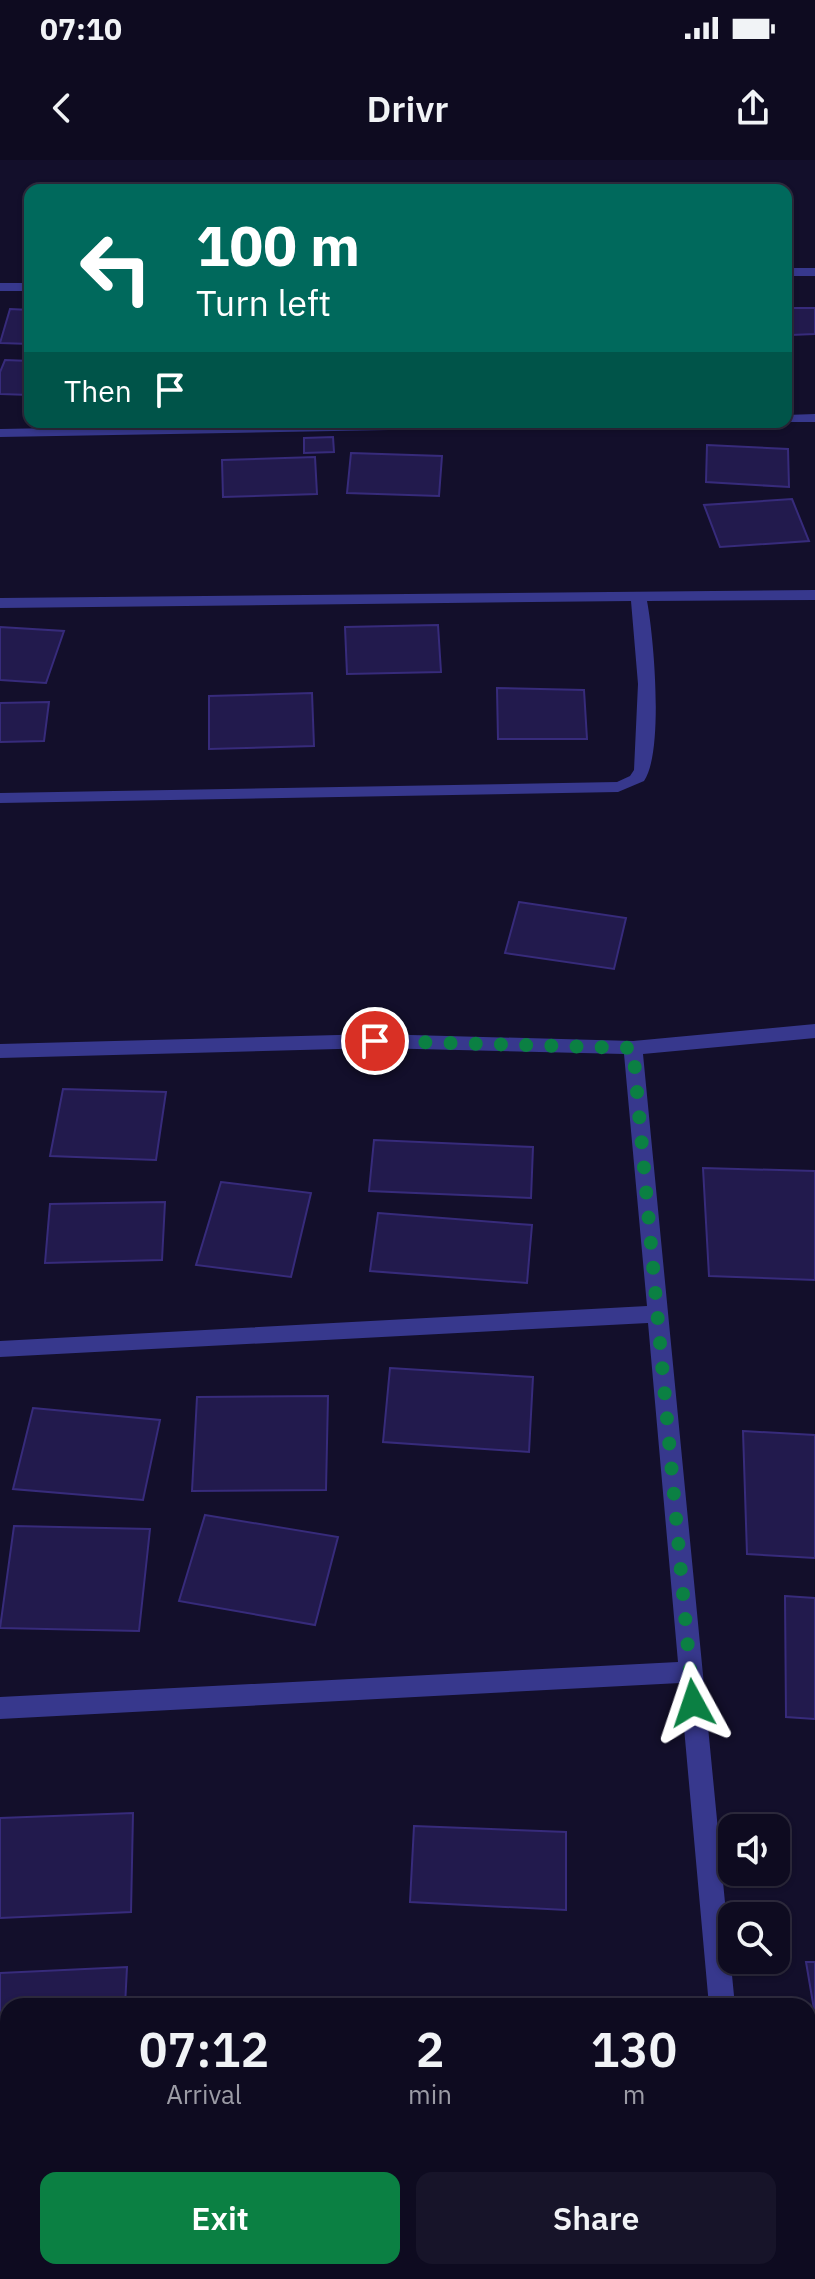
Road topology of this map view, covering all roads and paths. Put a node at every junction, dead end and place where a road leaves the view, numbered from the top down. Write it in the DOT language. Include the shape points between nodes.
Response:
graph roads {
  1 [pos="792,272"];
  2 [pos="815,272"];
  3 [pos="0,287"];
  4 [pos="24,287"];
  5 [pos="815,418"];
  6 [pos="792,419"];
  7 [pos="277,428"];
  8 [pos="0,433"];
  9 [pos="815,595"];
  10 [pos="638,596"];
  11 [pos="0,603"];
  12 [pos="0,798"];
  13 [pos="815,1031"];
  14 [pos="633,1048"];
  15 [pos="0,1051"];
  16 [pos="657,1314"];
  17 [pos="0,1349"];
  18 [pos="690,1672"];
  19 [pos="0,1708"];
  20 [pos="721,1998"];
  1 -- 2 [label="street"];
  3 -- 4 [label="street"];
  5 -- 6 [label="street"];
  7 -- 8 [label="street"];
  9 -- 10 [label="street"];
  10 -- 11 [label="street"];
  10 -- 12 [label="street" via="646,690 643,768 636,781 618,787"];
  13 -- 14 [label="street"];
  14 -- 15 [label="street" via="375,1041"];
  14 -- 16 [label="street"];
  16 -- 17 [label="street"];
  16 -- 18 [label="street"];
  18 -- 19 [label="street"];
  18 -- 20 [label="street"];
}
